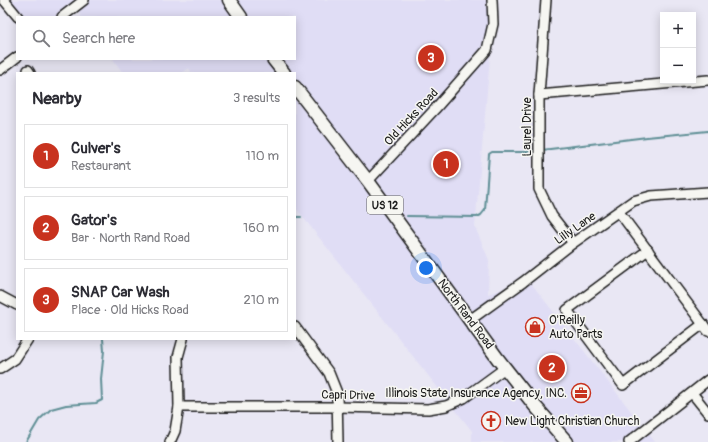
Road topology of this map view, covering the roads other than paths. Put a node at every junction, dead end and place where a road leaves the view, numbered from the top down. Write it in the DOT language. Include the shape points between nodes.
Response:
graph roads {
  1 [pos="4,0"];
  2 [pos="84,0"];
  3 [pos="229,0"];
  4 [pos="492,0"];
  5 [pos="546,0"];
  6 [pos="17,16"];
  7 [pos="63,16"];
  8 [pos="241,16"];
  9 [pos="16,58"];
  10 [pos="274,60"];
  11 [pos="0,70"];
  12 [pos="283,72"];
  13 [pos="708,80"];
  14 [pos="296,88"];
  15 [pos="539,95"];
  16 [pos="368,181"];
  17 [pos="708,192"];
  18 [pos="618,212"];
  19 [pos="573,243"];
  20 [pos="648,250"];
  21 [pos="0,296"];
  22 [pos="16,304"];
  23 [pos="470,320"];
  24 [pos="705,327"];
  25 [pos="296,328"];
  26 [pos="27,340"];
  27 [pos="183,340"];
  28 [pos="505,368"];
  29 [pos="0,369"];
  30 [pos="708,380"];
  31 [pos="692,393"];
  32 [pos="179,407"];
  33 [pos="337,407"];
  34 [pos="708,413"];
  35 [pos="170,442"];
  36 [pos="338,442"];
  37 [pos="567,442"];
  38 [pos="629,442"];
  1 -- 6 [label="street"];
  2 -- 7 [label="street"];
  3 -- 8 [label="main road"];
  4 -- 16 [label="street, Old Hicks Road" via="493,24 487,50"];
  5 -- 15 [label="street, Laurel Drive"];
  9 -- 11 [label="street"];
  10 -- 12 [label="main road"];
  13 -- 15 [label="street"];
  14 -- 16 [label="main road, North Rand Road / US 12"];
  15 -- 19 [label="street, Laurel Drive" via="539,189 552,216"];
  16 -- 23 [label="main road, North Rand Road / US 12"];
  17 -- 18 [label="street, Lilly Lane" via="651,196 633,201"];
  18 -- 19 [label="street, Lilly Lane"];
  18 -- 20 [label="street"];
  19 -- 23 [label="street, Lilly Lane"];
  20 -- 24 [label="street"];
  20 -- 24 [label="street" via="566,310 623,385"];
  21 -- 22 [label="street"];
  23 -- 28 [label="main road, North Rand Road / US 12"];
  25 -- 33 [label="street" via="329,373 337,393"];
  26 -- 29 [label="street" via="14,359"];
  27 -- 32 [label="street" via="178,357"];
  28 -- 33 [label="street, Capri Drive" via="464,398 446,406 428,409"];
  28 -- 37 [label="main road, North Rand Road / US 12"];
  30 -- 31 [label="street"];
  31 -- 34 [label="street"];
  31 -- 38 [label="street"];
  32 -- 33 [label="street, Capri Drive"];
  32 -- 35 [label="street" via="176,431"];
  33 -- 36 [label="street"];
}
